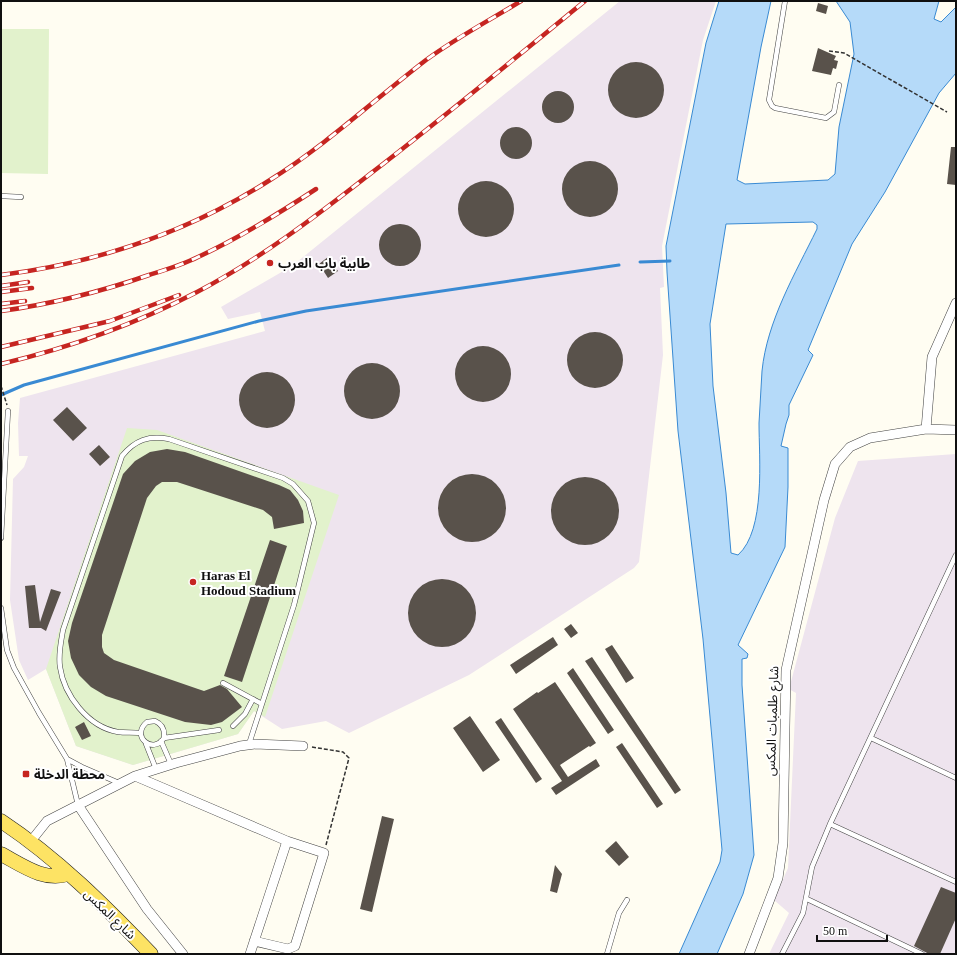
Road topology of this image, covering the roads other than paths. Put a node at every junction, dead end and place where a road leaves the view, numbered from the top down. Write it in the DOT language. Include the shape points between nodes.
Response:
graph roads {
  1 [pos="785,1"];
  2 [pos="839,85"];
  3 [pos="1,196"];
  4 [pos="21,197"];
  5 [pos="956,303"];
  6 [pos="8,411"];
  7 [pos="926,429"];
  8 [pos="956,430"];
  9 [pos="1,538"];
  10 [pos="956,555"];
  11 [pos="1,608"];
  12 [pos="223,683"];
  13 [pos="253,699"];
  14 [pos="262,704"];
  15 [pos="233,726"];
  16 [pos="219,730"];
  17 [pos="140,733"];
  18 [pos="871,738"];
  19 [pos="162,740"];
  20 [pos="146,744"];
  21 [pos="249,744"];
  22 [pos="303,746"];
  23 [pos="67,758"];
  24 [pos="170,764"];
  25 [pos="156,769"];
  26 [pos="135,776"];
  27 [pos="956,778"];
  28 [pos="119,783"];
  29 [pos="78,805"];
  30 [pos="1,821"];
  31 [pos="830,824"];
  32 [pos="31,840"];
  33 [pos="287,841"];
  34 [pos="1,854"];
  35 [pos="68,874"];
  36 [pos="956,882"];
  37 [pos="807,899"];
  38 [pos="627,900"];
  39 [pos="254,940"];
  40 [pos="151,954"];
  41 [pos="183,954"];
  42 [pos="250,954"];
  43 [pos="607,954"];
  44 [pos="749,954"];
  45 [pos="782,954"];
  46 [pos="922,954"];
  1 -- 2 [label="lane" via="770,104 775,108 826,118 834,112"];
  3 -- 4 [label="lane"];
  5 -- 7 [label="street" via="932,357"];
  6 -- 9 [label="lane"];
  7 -- 8 [label="street"];
  7 -- 44 [label="street, شارع طلمبات المكس" via="859,441 835,464 824,500 786,670 781,867"];
  10 -- 18 [label="lane"];
  11 -- 23 [label="lane" via="7,650 14,668"];
  12 -- 13 [label="lane"];
  13 -- 14 [label="lane"];
  13 -- 15 [label="lane" via="245,714"];
  14 -- 17 [label="lane" via="294,606 314,523 308,501 283,478 169,439 148,438 138,441 122,456 59,648 64,684 85,714 100,725 117,732"];
  14 -- 21 [label="lane"];
  16 -- 19 [label="lane"];
  17 -- 19 [label="lane" via="147,722 155,721 162,726"];
  17 -- 20 [label="lane"];
  18 -- 27 [label="lane"];
  18 -- 31 [label="lane"];
  19 -- 20 [label="lane" via="154,745"];
  19 -- 24 [label="lane"];
  20 -- 25 [label="lane"];
  21 -- 22 [label="street"];
  21 -- 24 [label="street"];
  23 -- 28 [label="lane"];
  23 -- 29 [label="lane"];
  24 -- 25 [label="street"];
  25 -- 26 [label="street"];
  26 -- 28 [label="street"];
  26 -- 33 [label="street"];
  28 -- 29 [label="street"];
  29 -- 32 [label="street" via="47,821"];
  29 -- 41 [label="street" via="148,909"];
  30 -- 32 [label="main road, شارع المكس"];
  31 -- 36 [label="lane"];
  31 -- 37 [label="lane" via="812,867"];
  32 -- 35 [label="main road, شارع المكس"];
  33 -- 39 [label="street"];
  33 -- 39 [label="street" via="324,853 295,946 288,949"];
  34 -- 35 [label="main road" via="43,875 58,878"];
  35 -- 40 [label="main road, شارع المكس" via="111,912"];
  37 -- 45 [label="lane" via="803,913"];
  37 -- 46 [label="lane"];
  38 -- 43 [label="lane" via="619,912"];
  39 -- 42 [label="street"];
}
